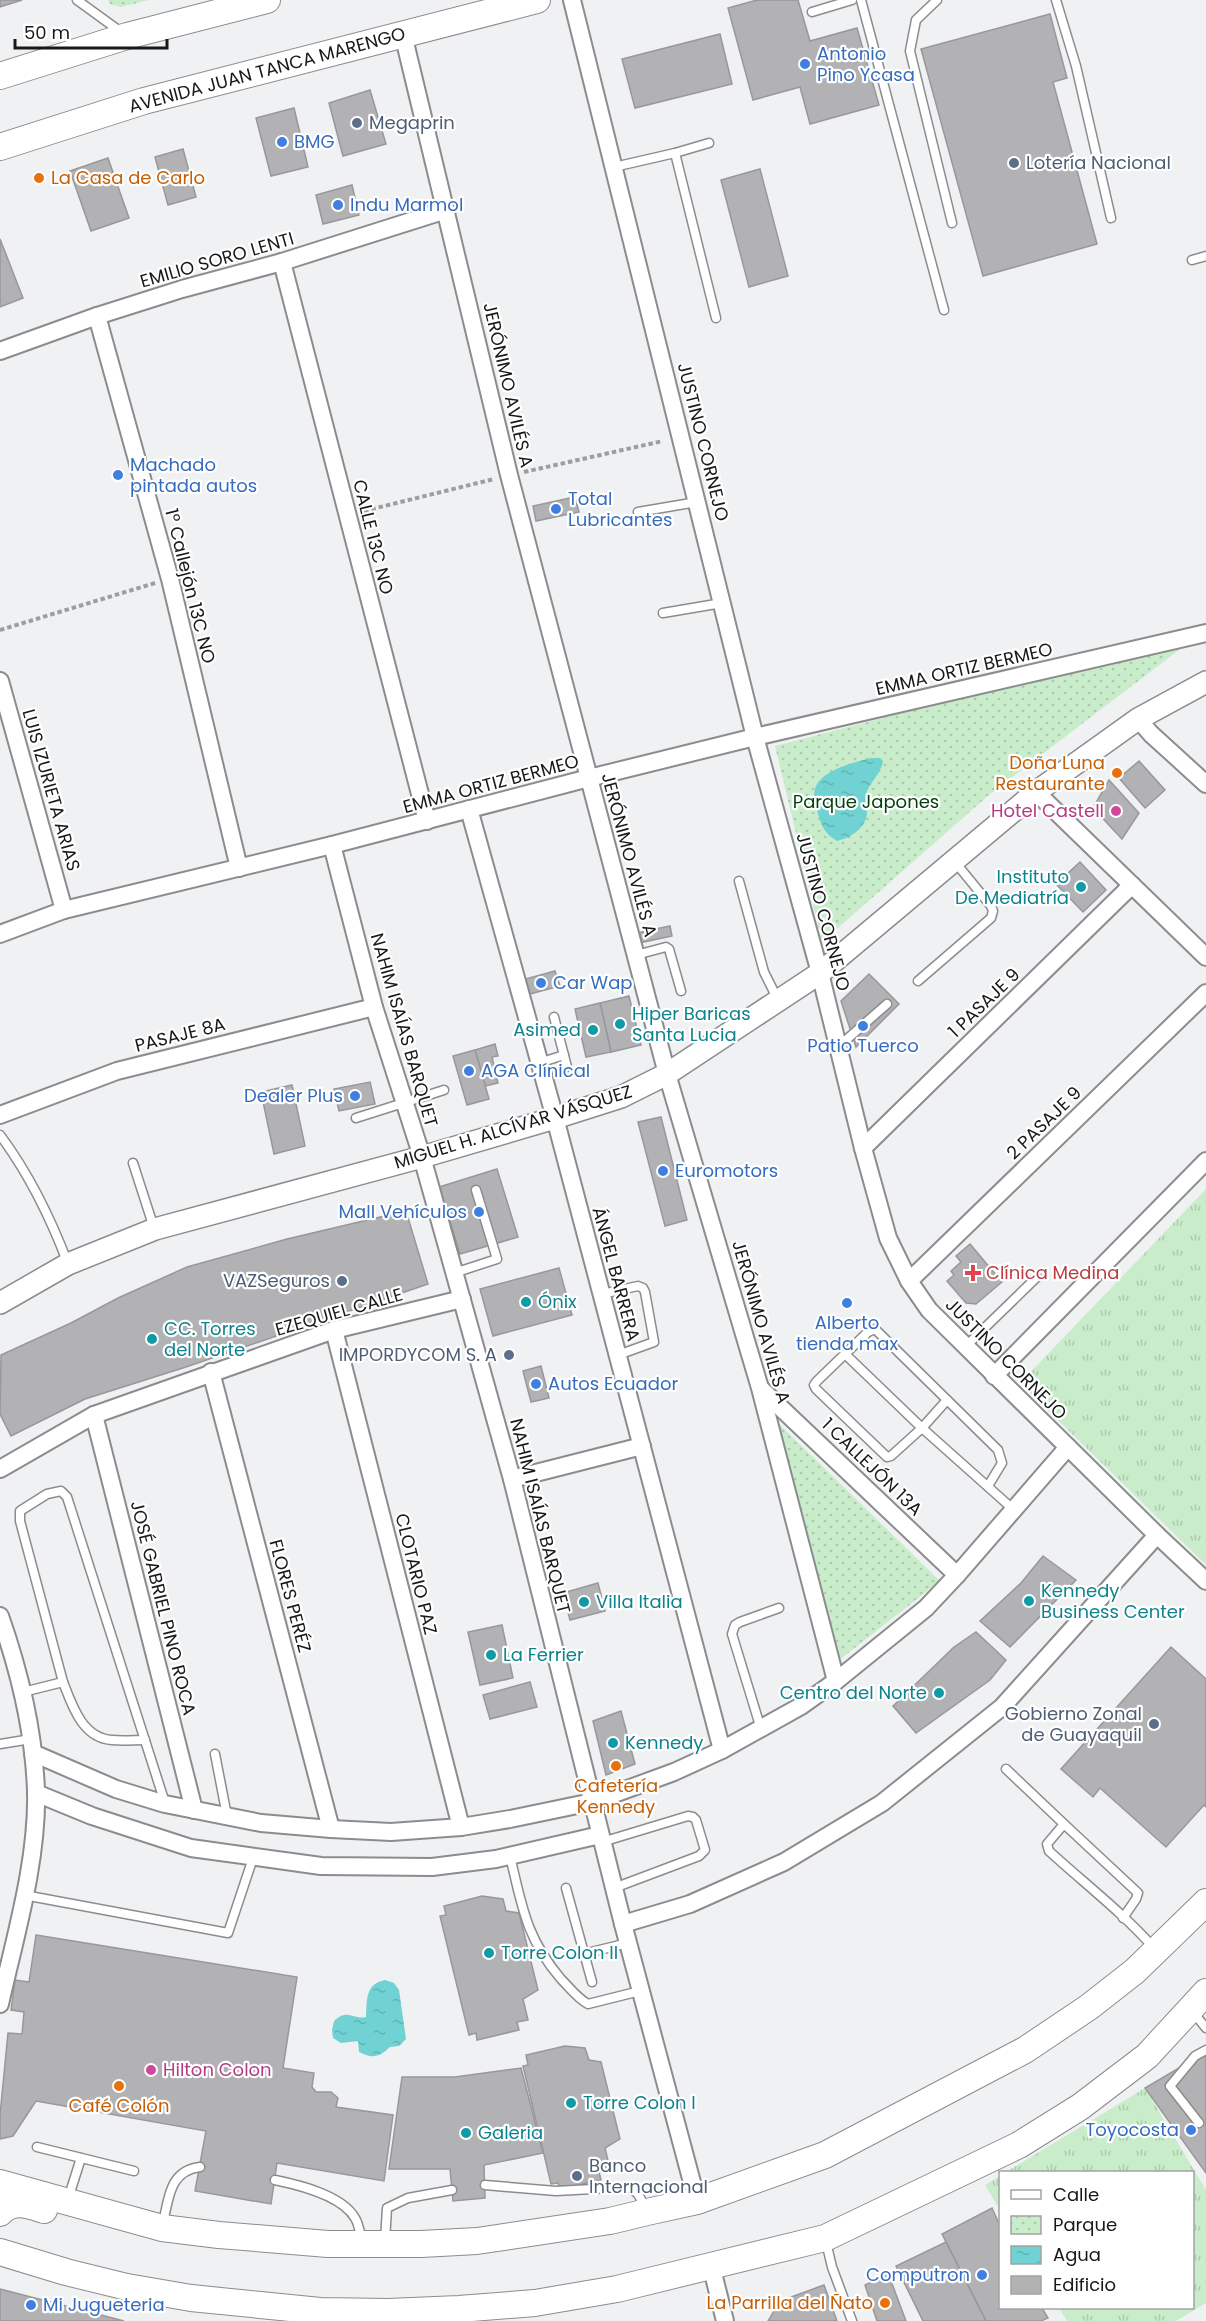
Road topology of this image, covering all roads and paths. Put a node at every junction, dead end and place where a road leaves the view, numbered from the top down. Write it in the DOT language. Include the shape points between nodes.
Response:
graph roads {
  1 [pos="77,0"];
  2 [pos="267,0"];
  3 [pos="537,0"];
  4 [pos="572,0"];
  5 [pos="852,0"];
  6 [pos="861,0"];
  7 [pos="937,0"];
  8 [pos="1056,0"];
  9 [pos="812,12"];
  10 [pos="403,34"];
  11 [pos="127,36"];
  12 [pos="0,76"];
  13 [pos="709,143"];
  14 [pos="0,147"];
  15 [pos="675,153"];
  16 [pos="614,166"];
  17 [pos="446,210"];
  18 [pos="1111,218"];
  19 [pos="952,222"];
  20 [pos="1206,256"];
  21 [pos="1192,260"];
  22 [pos="282,262"];
  23 [pos="944,310"];
  24 [pos="97,316"];
  25 [pos="716,318"];
  26 [pos="0,351"];
  27 [pos="698,502"];
  28 [pos="638,512"];
  29 [pos="170,579"];
  30 [pos="722,603"];
  31 [pos="663,613"];
  32 [pos="0,630"];
  33 [pos="1206,633"];
  34 [pos="0,681"];
  35 [pos="1206,682"];
  36 [pos="1138,719"];
  37 [pos="755,737"];
  38 [pos="589,778"];
  39 [pos="1206,784"];
  40 [pos="1036,792"];
  41 [pos="469,809"];
  42 [pos="427,821"];
  43 [pos="332,845"];
  44 [pos="955,862"];
  45 [pos="239,868"];
  46 [pos="739,881"];
  47 [pos="1132,885"];
  48 [pos="64,910"];
  49 [pos="0,934"];
  50 [pos="636,955"];
  51 [pos="1206,957"];
  52 [pos="820,973"];
  53 [pos="918,981"];
  54 [pos="681,992"];
  55 [pos="1206,993"];
  56 [pos="778,1001"];
  57 [pos="887,1004"];
  58 [pos="375,1007"];
  59 [pos="554,1017"];
  60 [pos="838,1047"];
  61 [pos="564,1055"];
  62 [pos="539,1063"];
  63 [pos="567,1068"];
  64 [pos="667,1074"];
  65 [pos="444,1090"];
  66 [pos="405,1104"];
  67 [pos="0,1115"];
  68 [pos="356,1118"];
  69 [pos="555,1118"];
  70 [pos="0,1135"];
  71 [pos="863,1148"];
  72 [pos="422,1157"];
  73 [pos="1206,1161"];
  74 [pos="133,1163"];
  75 [pos="476,1190"];
  76 [pos="154,1229"];
  77 [pos="69,1264"];
  78 [pos="454,1272"];
  79 [pos="1036,1277"];
  80 [pos="909,1281"];
  81 [pos="602,1294"];
  82 [pos="462,1299"];
  83 [pos="0,1303"];
  84 [pos="334,1330"];
  85 [pos="965,1348"];
  86 [pos="845,1354"];
  87 [pos="618,1355"];
  88 [pos="212,1372"];
  89 [pos="994,1376"];
  90 [pos="760,1388"];
  91 [pos="947,1400"];
  92 [pos="94,1415"];
  93 [pos="922,1428"];
  94 [pos="642,1446"];
  95 [pos="1068,1447"];
  96 [pos="0,1469"];
  97 [pos="512,1479"];
  98 [pos="988,1486"];
  99 [pos="1014,1510"];
  100 [pos="1157,1535"];
  101 [pos="957,1575"];
  102 [pos="1206,1581"];
  103 [pos="779,1608"];
  104 [pos="0,1616"];
  105 [pos="836,1681"];
  106 [pos="63,1682"];
  107 [pos="23,1692"];
  108 [pos="761,1729"];
  109 [pos="145,1740"];
  110 [pos="0,1744"];
  111 [pos="32,1746"];
  112 [pos="722,1750"];
  113 [pos="215,1754"];
  114 [pos="1006,1769"];
  115 [pos="36,1793"];
  116 [pos="592,1803"];
  117 [pos="165,1804"];
  118 [pos="194,1810"];
  119 [pos="227,1816"];
  120 [pos="1064,1824"];
  121 [pos="461,1827"];
  122 [pos="331,1829"];
  123 [pos="601,1839"];
  124 [pos="510,1856"];
  125 [pos="253,1858"];
  126 [pos="566,1888"];
  127 [pos="614,1888"];
  128 [pos="24,1895"];
  129 [pos="1206,1902"];
  130 [pos="1123,1918"];
  131 [pos="623,1924"];
  132 [pos="628,1944"];
  133 [pos="1156,1951"];
  134 [pos="583,1954"];
  135 [pos="592,1982"];
  136 [pos="640,1990"];
  137 [pos="0,2004"];
  138 [pos="1201,2010"];
  139 [pos="1206,2050"];
  140 [pos="1199,2123"];
  141 [pos="37,2147"];
  142 [pos="81,2158"];
  143 [pos="200,2167"];
  144 [pos="134,2171"];
  145 [pos="275,2180"];
  146 [pos="0,2183"];
  147 [pos="485,2185"];
  148 [pos="452,2190"];
  149 [pos="697,2201"];
  150 [pos="67,2202"];
  151 [pos="647,2212"];
  152 [pos="0,2213"];
  153 [pos="162,2228"];
  154 [pos="825,2238"];
  155 [pos="374,2244"];
  156 [pos="1,2252"];
  157 [pos="711,2265"];
  158 [pos="725,2321"];
  159 [pos="852,2321"];
  1 -- 11 [label="lane"];
  2 -- 11 [label="main road"];
  3 -- 10 [label="main road, AVENIDA JUAN TANCA MARENGO"];
  4 -- 16 [label="street, JUSTINO CORNEJO"];
  5 -- 9 [label="lane"];
  6 -- 23 [label="lane"];
  7 -- 19 [label="lane" via="916,20 910,51"];
  8 -- 18 [label="lane" via="1076,66"];
  10 -- 14 [label="main road, AVENIDA JUAN TANCA MARENGO" via="144,101"];
  10 -- 17 [label="street, JERÓNIMO AVILÉS A"];
  11 -- 12 [label="main road"];
  13 -- 15 [label="lane"];
  15 -- 16 [label="lane"];
  15 -- 25 [label="lane"];
  16 -- 27 [label="street, JUSTINO CORNEJO"];
  17 -- 22 [label="street, EMILIO SORO LENTI"];
  17 -- 38 [label="street, JERÓNIMO AVILÉS A" via="509,475"];
  20 -- 21 [label="lane"];
  22 -- 24 [label="street, EMILIO SORO LENTI"];
  22 -- 42 [label="street, CALLE 13C NO"];
  24 -- 26 [label="street, EMILIO SORO LENTI"];
  24 -- 29 [label="street, 1º Callejón 13C NO"];
  27 -- 28 [label="lane"];
  27 -- 30 [label="street, JUSTINO CORNEJO"];
  29 -- 32 [label="path"];
  29 -- 45 [label="street, 1º Callejón 13C NO"];
  30 -- 31 [label="lane"];
  30 -- 37 [label="street, JUSTINO CORNEJO"];
  33 -- 37 [label="street, EMMA ORTIZ BERMEO"];
  34 -- 48 [label="street, LUIS IZURIETA ARIAS"];
  35 -- 36 [label="street, MIGUEL H. ALCÍVAR VÁSQUEZ"];
  36 -- 39 [label="street"];
  36 -- 40 [label="street, MIGUEL H. ALCÍVAR VÁSQUEZ"];
  37 -- 38 [label="street, EMMA ORTIZ BERMEO"];
  37 -- 52 [label="street, JUSTINO CORNEJO"];
  38 -- 41 [label="street, EMMA ORTIZ BERMEO"];
  38 -- 50 [label="street, JERÓNIMO AVILÉS A"];
  40 -- 44 [label="street, MIGUEL H. ALCÍVAR VÁSQUEZ"];
  40 -- 47 [label="street"];
  41 -- 42 [label="street, EMMA ORTIZ BERMEO"];
  41 -- 62 [label="street, ÁNGEL BARRERA"];
  42 -- 43 [label="street, EMMA ORTIZ BERMEO"];
  43 -- 45 [label="street, EMMA ORTIZ BERMEO"];
  43 -- 58 [label="street, NAHIM ISAÍAS BARQUET"];
  44 -- 52 [label="street, MIGUEL H. ALCÍVAR VÁSQUEZ"];
  44 -- 53 [label="lane" via="991,906 991,918"];
  45 -- 48 [label="street, EMMA ORTIZ BERMEO"];
  46 -- 56 [label="lane" via="764,972"];
  47 -- 51 [label="street"];
  47 -- 71 [label="street, 1 PASAJE 9"];
  48 -- 49 [label="street, EMMA ORTIZ BERMEO"];
  50 -- 54 [label="lane" via="669,949"];
  50 -- 64 [label="street, JERÓNIMO AVILÉS A"];
  52 -- 56 [label="street, MIGUEL H. ALCÍVAR VÁSQUEZ"];
  52 -- 60 [label="street, JUSTINO CORNEJO"];
  55 -- 80 [label="street, 2 PASAJE 9"];
  56 -- 64 [label="street, MIGUEL H. ALCÍVAR VÁSQUEZ"];
  57 -- 60 [label="lane"];
  58 -- 66 [label="street, NAHIM ISAÍAS BARQUET"];
  58 -- 67 [label="street, PASAJE 8A" via="117,1071"];
  59 -- 61 [label="lane"];
  60 -- 71 [label="street, JUSTINO CORNEJO"];
  61 -- 62 [label="lane"];
  61 -- 63 [label="lane"];
  62 -- 69 [label="street, ÁNGEL BARRERA"];
  64 -- 69 [label="street, MIGUEL H. ALCÍVAR VÁSQUEZ" via="621,1097"];
  64 -- 90 [label="street, JERÓNIMO AVILÉS A"];
  65 -- 66 [label="lane"];
  66 -- 68 [label="lane"];
  66 -- 72 [label="street, NAHIM ISAÍAS BARQUET"];
  69 -- 72 [label="street, MIGUEL H. ALCÍVAR VÁSQUEZ"];
  69 -- 81 [label="street, ÁNGEL BARRERA"];
  70 -- 77 [label="lane" via="17,1158"];
  71 -- 80 [label="street, JUSTINO CORNEJO" via="888,1238"];
  72 -- 76 [label="street, MIGUEL H. ALCÍVAR VÁSQUEZ"];
  72 -- 78 [label="street, NAHIM ISAÍAS BARQUET"];
  73 -- 89 [label="street"];
  74 -- 76 [label="lane"];
  75 -- 78 [label="lane" via="497,1259"];
  76 -- 77 [label="street, MIGUEL H. ALCÍVAR VÁSQUEZ"];
  77 -- 83 [label="street, MIGUEL H. ALCÍVAR VÁSQUEZ"];
  78 -- 82 [label="street, NAHIM ISAÍAS BARQUET"];
  79 -- 85 [label="lane"];
  80 -- 85 [label="street, JUSTINO CORNEJO" via="928,1310"];
  81 -- 87 [label="street, ÁNGEL BARRERA"];
  81 -- 87 [label="lane" via="638,1286 645,1292 654,1342"];
  82 -- 84 [label="street, EZEQUIEL CALLE"];
  82 -- 97 [label="street, NAHIM ISAÍAS BARQUET"];
  84 -- 88 [label="street, EZEQUIEL CALLE"];
  84 -- 121 [label="street, CLOTARIO PAZ"];
  85 -- 89 [label="street, JUSTINO CORNEJO"];
  86 -- 91 [label="lane" via="875,1329"];
  86 -- 93 [label="lane"];
  86 -- 93 [label="lane" via="817,1381 816,1389 887,1457"];
  87 -- 94 [label="street, ÁNGEL BARRERA"];
  88 -- 92 [label="street, EZEQUIEL CALLE"];
  88 -- 122 [label="street, FLORES PERÉZ"];
  89 -- 95 [label="street, JUSTINO CORNEJO"];
  90 -- 101 [label="street, 1 CALLEJÓN 13A"];
  90 -- 105 [label="street, JERÓNIMO AVILÉS A"];
  91 -- 93 [label="lane"];
  91 -- 98 [label="lane" via="1001,1456 1002,1462"];
  92 -- 96 [label="street, EZEQUIEL CALLE"];
  92 -- 118 [label="street, JOSÉ GABRIEL PINO ROCA"];
  93 -- 98 [label="lane"];
  94 -- 97 [label="street"];
  94 -- 112 [label="street, ÁNGEL BARRERA"];
  95 -- 99 [label="street"];
  95 -- 100 [label="street, JUSTINO CORNEJO"];
  97 -- 116 [label="street, NAHIM ISAÍAS BARQUET"];
  98 -- 99 [label="lane"];
  99 -- 101 [label="street"];
  100 -- 102 [label="street, JUSTINO CORNEJO"];
  100 -- 131 [label="street" via="1002,1707 882,1803 774,1867 690,1904"];
  101 -- 105 [label="street" via="926,1608"];
  103 -- 108 [label="lane" via="740,1622 732,1634"];
  104 -- 107 [label="street"];
  105 -- 108 [label="street"];
  106 -- 107 [label="lane"];
  106 -- 109 [label="lane" via="78,1719 91,1732 109,1741"];
  106 -- 109 [label="lane" via="20,1521 20,1511 47,1494 61,1491 68,1497"];
  107 -- 111 [label="street"];
  108 -- 112 [label="street"];
  109 -- 117 [label="lane"];
  110 -- 111 [label="lane"];
  111 -- 115 [label="street"];
  111 -- 117 [label="street" via="116,1789"];
  112 -- 116 [label="street"];
  113 -- 119 [label="lane"];
  114 -- 120 [label="lane"];
  115 -- 125 [label="street" via="191,1848"];
  115 -- 128 [label="street"];
  116 -- 121 [label="street"];
  116 -- 123 [label="street, NAHIM ISAÍAS BARQUET"];
  117 -- 118 [label="street"];
  118 -- 119 [label="street"];
  119 -- 122 [label="street"];
  120 -- 130 [label="lane" via="1138,1893"];
  120 -- 130 [label="lane" via="1047,1844 1049,1851"];
  121 -- 122 [label="street" via="391,1832"];
  123 -- 124 [label="street"];
  123 -- 127 [label="street, NAHIM ISAÍAS BARQUET"];
  123 -- 127 [label="lane" via="693,1816 705,1850 699,1856"];
  124 -- 125 [label="street" via="421,1867 321,1866"];
  124 -- 136 [label="lane" via="528,1929 548,1963 579,1999 588,2004"];
  125 -- 128 [label="lane" via="228,1933"];
  126 -- 134 [label="lane"];
  127 -- 131 [label="street, NAHIM ISAÍAS BARQUET"];
  128 -- 137 [label="street"];
  129 -- 133 [label="main road"];
  130 -- 133 [label="lane"];
  131 -- 132 [label="street, NAHIM ISAÍAS BARQUET"];
  132 -- 134 [label="lane"];
  132 -- 136 [label="street, NAHIM ISAÍAS BARQUET"];
  133 -- 149 [label="main road" via="1089,2007 1025,2050 825,2155"];
  134 -- 135 [label="lane"];
  136 -- 149 [label="street, NAHIM ISAÍAS BARQUET"];
  138 -- 154 [label="main road" via="1080,2107 1019,2145"];
  139 -- 140 [label="lane" via="1195,2056 1170,2086"];
  141 -- 142 [label="lane"];
  142 -- 144 [label="lane"];
  142 -- 150 [label="lane"];
  143 -- 153 [label="lane" via="178,2175"];
  145 -- 155 [label="lane" via="311,2187 339,2203 355,2217"];
  146 -- 150 [label="main road"];
  147 -- 151 [label="lane" via="556,2191 630,2187"];
  148 -- 155 [label="lane" via="408,2198 387,2208"];
  149 -- 151 [label="main road"];
  150 -- 153 [label="main road"];
  151 -- 155 [label="main road" via="487,2240"];
  152 -- 153 [label="main road" via="10,2205 21,2204 112,2227"];
  153 -- 155 [label="main road" via="269,2240"];
  154 -- 157 [label="main road"];
  154 -- 159 [label="lane"];
  156 -- 157 [label="main road" via="66,2272 191,2298 320,2311 400,2311 535,2302 617,2289"];
  157 -- 158 [label="street"];
}
